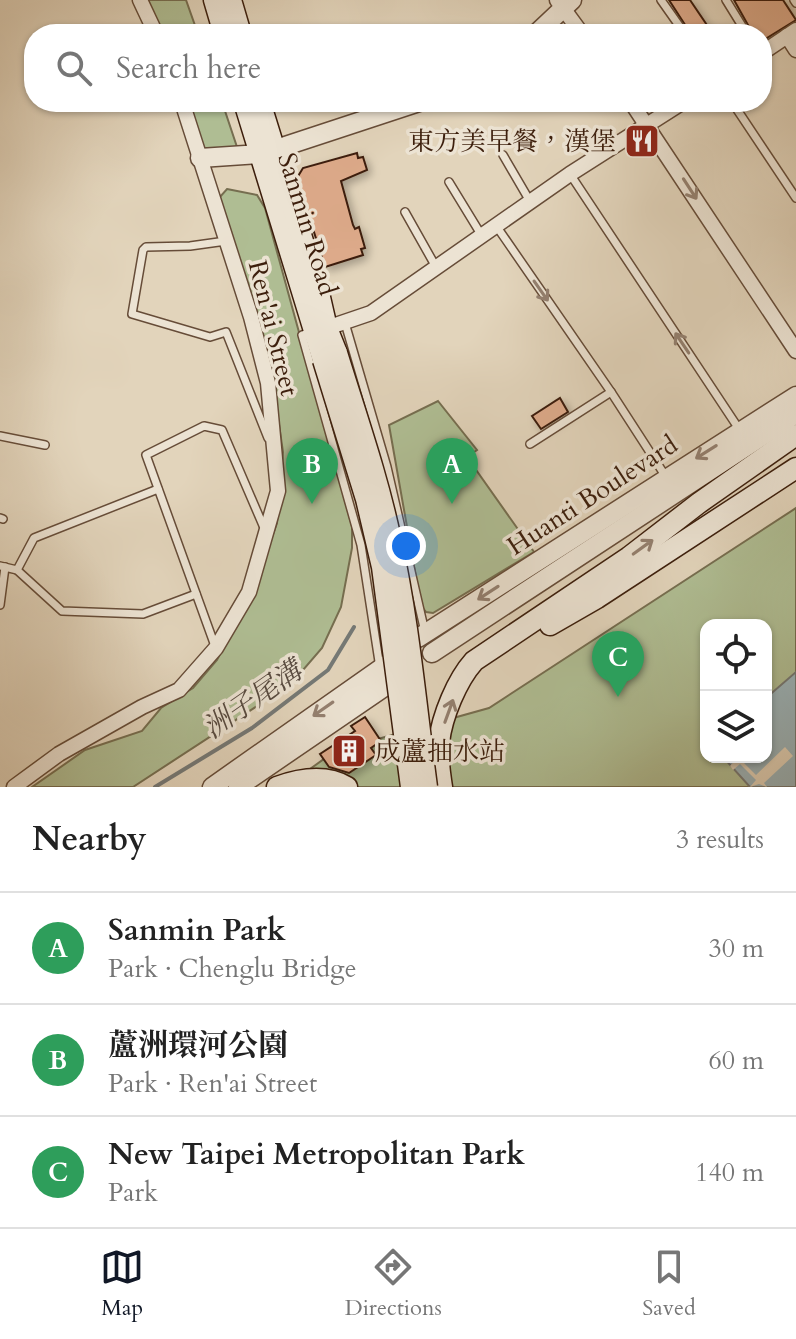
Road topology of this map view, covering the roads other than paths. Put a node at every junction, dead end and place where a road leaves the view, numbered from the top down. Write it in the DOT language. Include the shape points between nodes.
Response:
graph roads {
  1 [pos="140,0"];
  2 [pos="214,0"];
  3 [pos="231,0"];
  4 [pos="661,0"];
  5 [pos="726,0"];
  6 [pos="565,3"];
  7 [pos="151,24"];
  8 [pos="221,24"];
  9 [pos="238,24"];
  10 [pos="545,24"];
  11 [pos="577,24"];
  12 [pos="678,24"];
  13 [pos="741,24"];
  14 [pos="791,33"];
  15 [pos="772,46"];
  16 [pos="796,50"];
  17 [pos="185,112"];
  18 [pos="249,112"];
  19 [pos="262,112"];
  20 [pos="389,112"];
  21 [pos="638,112"];
  22 [pos="667,112"];
  23 [pos="739,112"];
  24 [pos="647,124"];
  25 [pos="268,152"];
  26 [pos="503,155"];
  27 [pos="200,158"];
  28 [pos="570,174"];
  29 [pos="449,182"];
  30 [pos="796,198"];
  31 [pos="531,203"];
  32 [pos="405,212"];
  33 [pos="497,227"];
  34 [pos="482,236"];
  35 [pos="226,241"];
  36 [pos="436,267"];
  37 [pos="328,327"];
  38 [pos="796,351"];
  39 [pos="330,357"];
  40 [pos="611,392"];
  41 [pos="796,396"];
  42 [pos="796,414"];
  43 [pos="740,431"];
  44 [pos="796,435"];
  45 [pos="0,436"];
  46 [pos="530,444"];
  47 [pos="45,445"];
  48 [pos="276,458"];
  49 [pos="796,468"];
  50 [pos="666,477"];
  51 [pos="158,489"];
  52 [pos="266,532"];
  53 [pos="3,567"];
  54 [pos="17,570"];
  55 [pos="196,594"];
  56 [pos="0,605"];
  57 [pos="422,636"];
  58 [pos="216,648"];
  59 [pos="489,649"];
  60 [pos="432,653"];
  61 [pos="386,672"];
  62 [pos="14,787"];
  63 [pos="212,787"];
  64 [pos="238,787"];
  65 [pos="277,787"];
  66 [pos="347,787"];
  67 [pos="411,787"];
  68 [pos="427,787"];
  69 [pos="442,787"];
  1 -- 7 [label="street"];
  2 -- 8 [label="main road"];
  3 -- 9 [label="main road"];
  4 -- 12 [label="lane"];
  5 -- 13 [label="lane"];
  6 -- 10 [label="street"];
  6 -- 11 [label="street"];
  14 -- 15 [label="street"];
  14 -- 16 [label="street"];
  17 -- 27 [label="street, Ren'ai Street"];
  18 -- 25 [label="main road, Sanmin Road"];
  19 -- 25 [label="main road, Sanmin Road"];
  20 -- 25 [label="street"];
  21 -- 24 [label="street"];
  22 -- 24 [label="street"];
  23 -- 30 [label="lane"];
  24 -- 28 [label="street"];
  24 -- 38 [label="street, one-way"];
  25 -- 27 [label="street"];
  25 -- 37 [label="main road, Sanmin Road"];
  26 -- 31 [label="lane"];
  27 -- 35 [label="street, Ren'ai Street"];
  28 -- 31 [label="street"];
  43 -- 28 [label="lane, one-way"];
  29 -- 34 [label="lane"];
  31 -- 33 [label="street"];
  32 -- 36 [label="lane"];
  33 -- 34 [label="street"];
  33 -- 40 [label="lane, one-way"];
  34 -- 36 [label="street"];
  35 -- 48 [label="street, Ren'ai Street" via="268,383"];
  35 -- 48 [label="lane" via="146,247 132,314 210,337 226,332"];
  36 -- 37 [label="street" via="371,313"];
  37 -- 39 [label="main road, Sanmin Road"];
  37 -- 57 [label="lane" via="387,467"];
  37 -- 61 [label="lane" via="302,335 361,545"];
  39 -- 67 [label="main road, bridge" via="382,567"];
  39 -- 68 [label="main road, bridge" via="377,482 392,541"];
  40 -- 46 [label="lane"];
  40 -- 50 [label="lane"];
  41 -- 43 [label="street, Huanti Boulevard"];
  42 -- 60 [label="street, Huanti Boulevard"];
  43 -- 50 [label="street, Huanti Boulevard, one-way"];
  59 -- 44 [label="main road, one-way" via="629,557"];
  45 -- 47 [label="lane"];
  48 -- 52 [label="street, Ren'ai Street" via="278,491"];
  49 -- 59 [label="main road" via="597,598"];
  50 -- 57 [label="street, Huanti Boulevard, one-way"];
  51 -- 52 [label="lane" via="146,455 204,426 222,430"];
  51 -- 54 [label="lane" via="34,538"];
  51 -- 55 [label="lane"];
  52 -- 58 [label="street, Ren'ai Street" via="249,592"];
  53 -- 54 [label="lane"];
  53 -- 56 [label="lane"];
  54 -- 55 [label="lane" via="62,611 143,614"];
  55 -- 58 [label="lane"];
  57 -- 61 [label="lane" via="409,670"];
  58 -- 62 [label="street, Ren'ai Street" via="179,690 59,754"];
  69 -- 59 [label="main road, one-way" via="439,742 447,715 465,671"];
  61 -- 63 [label="street, one-way"];
  61 -- 64 [label="street"];
  65 -- 66 [label="main road" via="298,779"];
}
